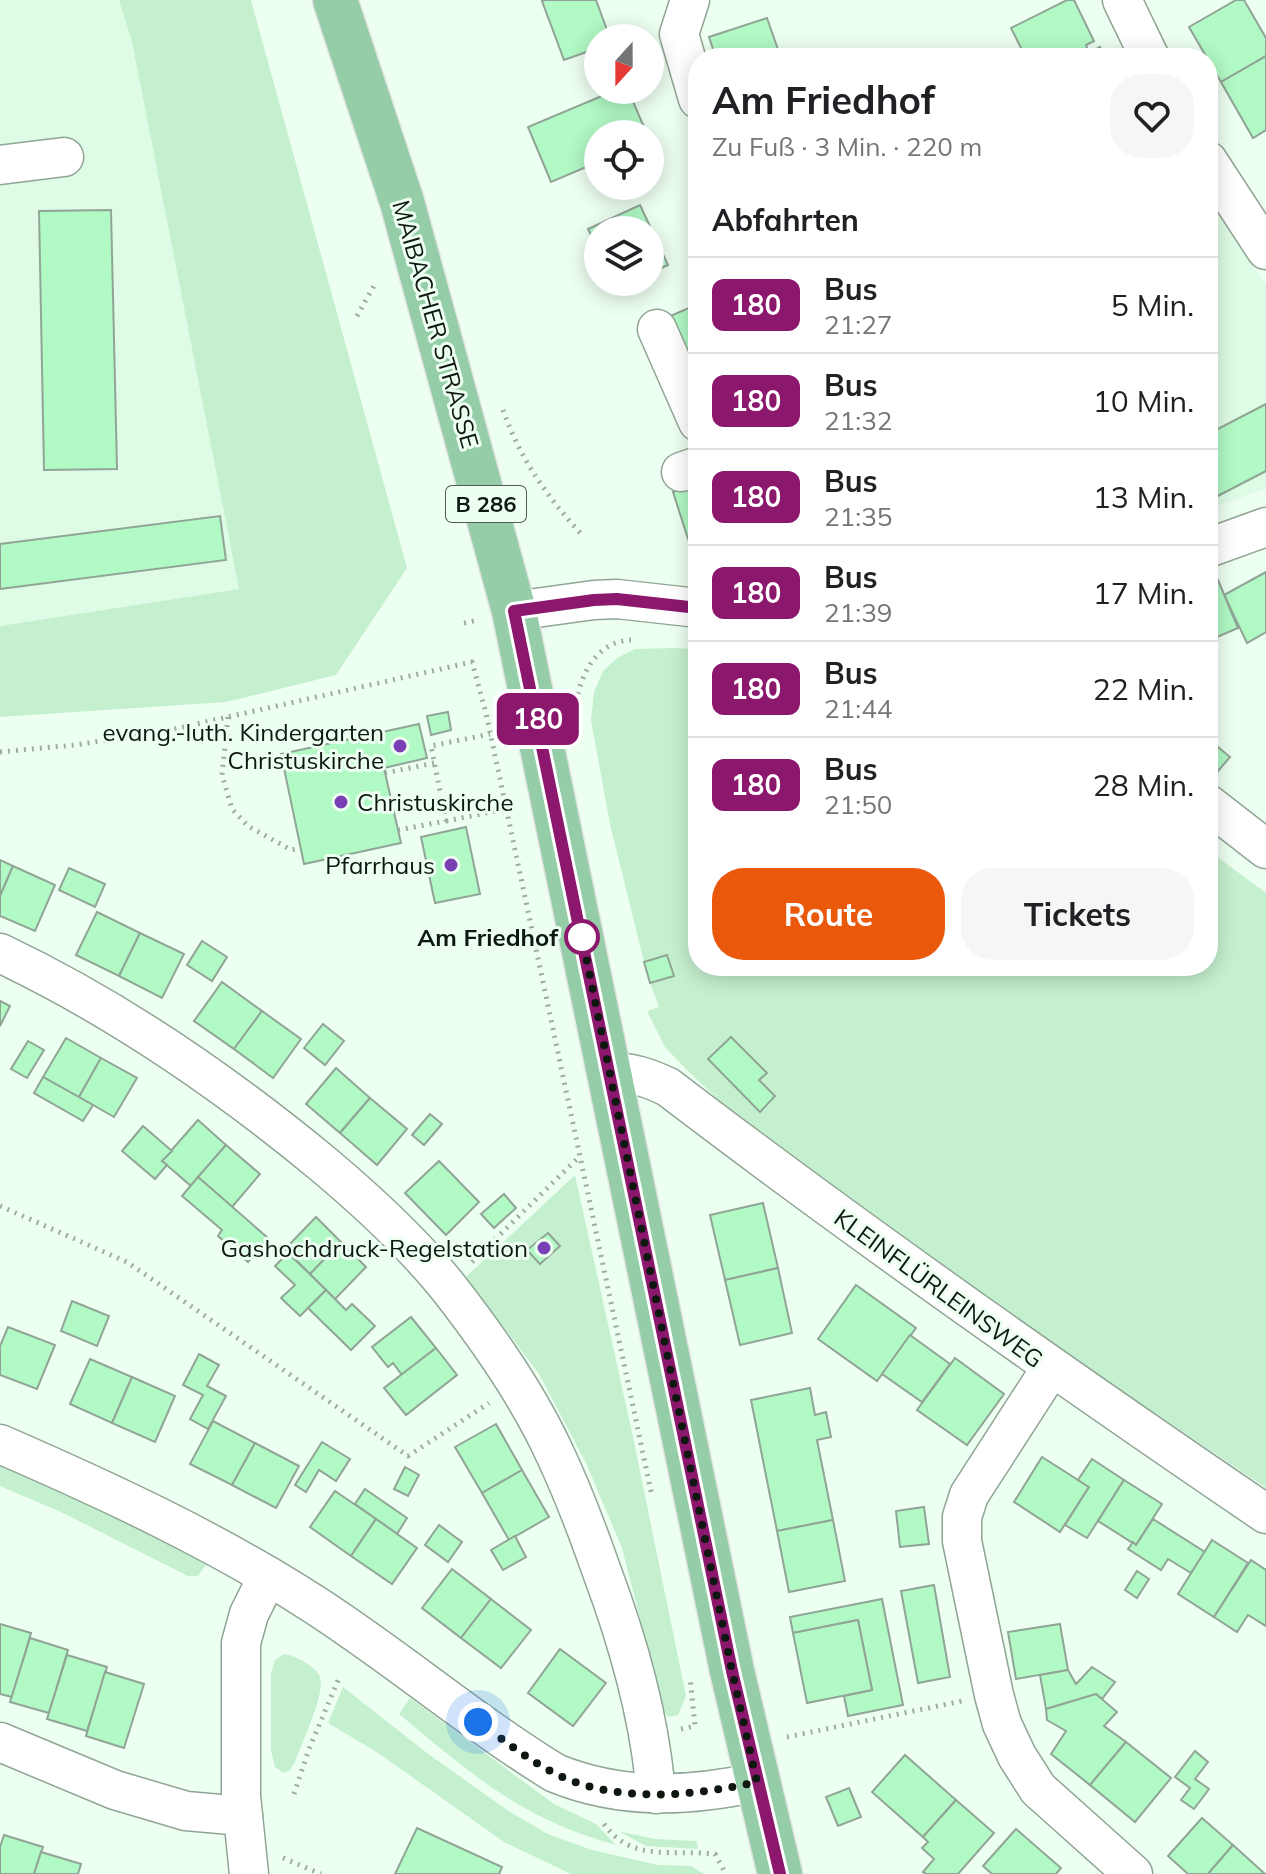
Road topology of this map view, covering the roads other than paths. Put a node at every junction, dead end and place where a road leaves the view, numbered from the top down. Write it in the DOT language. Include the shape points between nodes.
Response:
graph roads {
  1 [pos="335,0"];
  2 [pos="690,0"];
  3 [pos="1122,0"];
  4 [pos="1145,48"];
  5 [pos="688,65"];
  6 [pos="64,157"];
  7 [pos="0,165"];
  8 [pos="1218,176"];
  9 [pos="1266,250"];
  10 [pos="657,329"];
  11 [pos="688,399"];
  12 [pos="1266,527"];
  13 [pos="1218,544"];
  14 [pos="688,607"];
  15 [pos="514,611"];
  16 [pos="1218,812"];
  17 [pos="1266,849"];
  18 [pos="0,953"];
  19 [pos="611,1072"];
  20 [pos="1051,1368"];
  21 [pos="0,1444"];
  22 [pos="1266,1514"];
  23 [pos="268,1576"];
  24 [pos="0,1742"];
  25 [pos="757,1782"];
  26 [pos="656,1794"];
  27 [pos="243,1816"];
  28 [pos="249,1874"];
  29 [pos="780,1874"];
  30 [pos="1133,1874"];
  1 -- 15 [label="main road, MAIBACHER STRASSE / B 286" via="402,202"];
  2 -- 5 [label="street" via="679,34"];
  3 -- 4 [label="street"];
  6 -- 7 [label="street"];
  8 -- 9 [label="street"];
  10 -- 11 [label="street"];
  12 -- 13 [label="street"];
  14 -- 15 [label="street" via="605,599"];
  15 -- 19 [label="main road, MAIBACHER STRASSE / B 286"];
  16 -- 17 [label="street"];
  18 -- 26 [label="street" via="95,1003 247,1104 345,1183 447,1286 516,1385 555,1453 626,1635 653,1751"];
  19 -- 20 [label="street, KLEINFLÜRLEINSWEG" via="627,1072 668,1087"];
  19 -- 25 [label="main road, MAIBACHER STRASSE / B 286"];
  20 -- 22 [label="street, KLEINFLÜRLEINSWEG"];
  20 -- 30 [label="street" via="969,1495 962,1541 998,1710 1017,1756 1038,1789"];
  21 -- 23 [label="street" via="124,1499"];
  23 -- 26 [label="street" via="555,1773 610,1791"];
  23 -- 27 [label="street" via="241,1643"];
  24 -- 27 [label="street" via="115,1790 186,1811"];
  25 -- 26 [label="street"];
  25 -- 29 [label="main road, MAIBACHER STRASSE / B 286"];
  27 -- 28 [label="street"];
}
